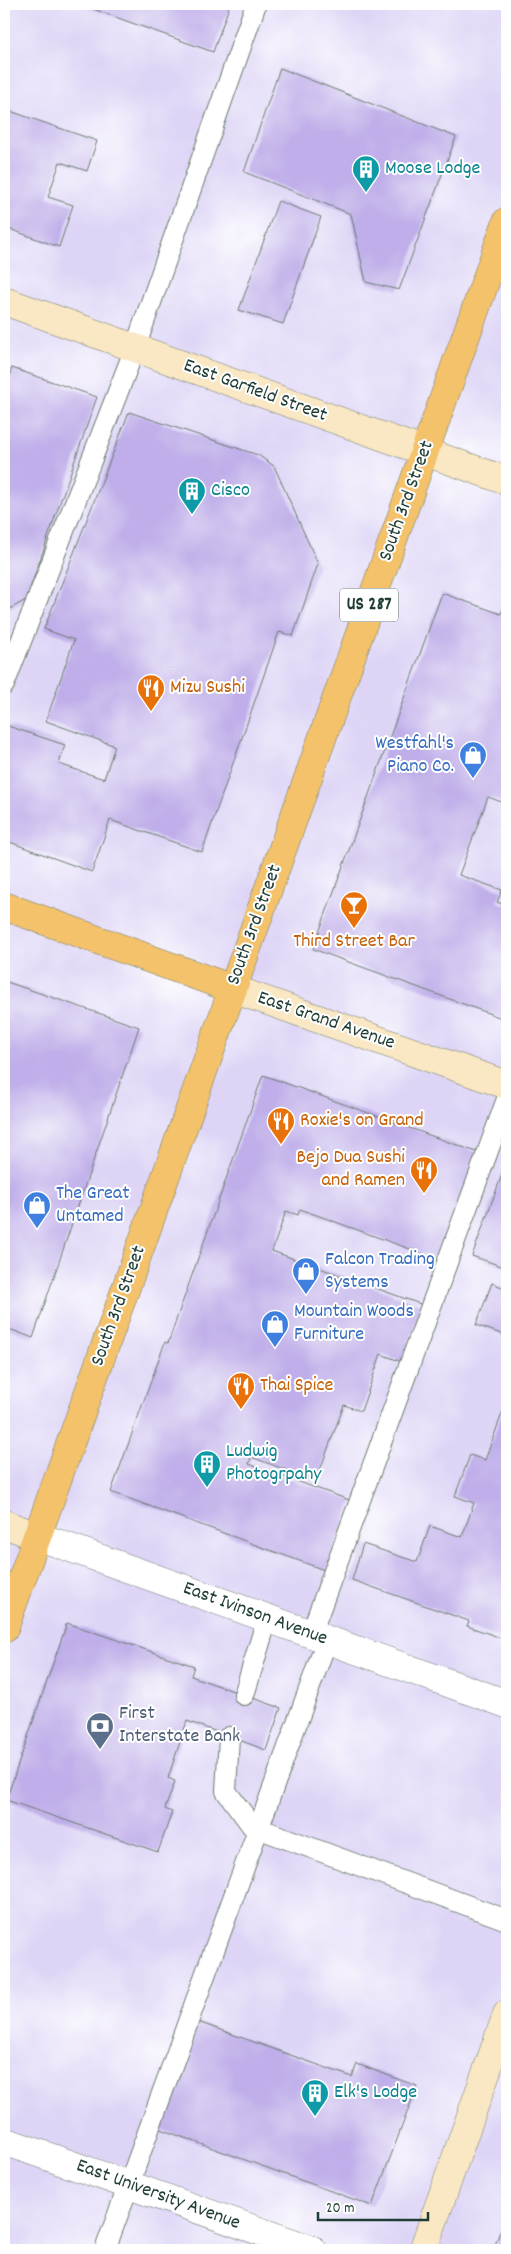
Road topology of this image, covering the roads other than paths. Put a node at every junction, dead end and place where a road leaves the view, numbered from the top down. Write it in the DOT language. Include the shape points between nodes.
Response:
graph roads {
  1 [pos="256,4"];
  2 [pos="507,221"];
  3 [pos="4,301"];
  4 [pos="135,348"];
  5 [pos="425,452"];
  6 [pos="507,481"];
  7 [pos="4,685"];
  8 [pos="4,906"];
  9 [pos="232,989"];
  10 [pos="507,1085"];
  11 [pos="507,1100"];
  12 [pos="4,1524"];
  13 [pos="37,1536"];
  14 [pos="267,1619"];
  15 [pos="4,1629"];
  16 [pos="319,1637"];
  17 [pos="244,1695"];
  18 [pos="507,1704"];
  19 [pos="229,1737"];
  20 [pos="258,1829"];
  21 [pos="507,1920"];
  22 [pos="507,2014"];
  23 [pos="4,2140"];
  24 [pos="129,2185"];
  25 [pos="105,2250"];
  26 [pos="313,2250"];
  27 [pos="423,2250"];
  1 -- 4 [label="lane"];
  2 -- 5 [label="main road, South 3rd Street / US 287"];
  3 -- 4 [label="street, East Garfield Street"];
  4 -- 5 [label="street, East Garfield Street"];
  4 -- 7 [label="lane"];
  5 -- 6 [label="street, East Garfield Street"];
  5 -- 9 [label="main road, South 3rd Street / US 287"];
  8 -- 9 [label="main road, East Grand Avenue"];
  9 -- 10 [label="street, East Grand Avenue"];
  9 -- 13 [label="main road, South 3rd Street"];
  11 -- 16 [label="lane"];
  12 -- 13 [label="street, East Ivinson Avenue"];
  13 -- 14 [label="street, East Ivinson Avenue"];
  13 -- 15 [label="main road, South 3rd Street"];
  14 -- 16 [label="street, East Ivinson Avenue"];
  14 -- 17 [label="lane"];
  16 -- 18 [label="street, East Ivinson Avenue"];
  16 -- 20 [label="lane"];
  19 -- 20 [label="lane" via="226,1792 252,1826"];
  20 -- 21 [label="lane"];
  20 -- 24 [label="lane"];
  22 -- 27 [label="street"];
  23 -- 24 [label="street, East University Avenue"];
  24 -- 25 [label="lane"];
  24 -- 26 [label="street, East University Avenue"];
}
